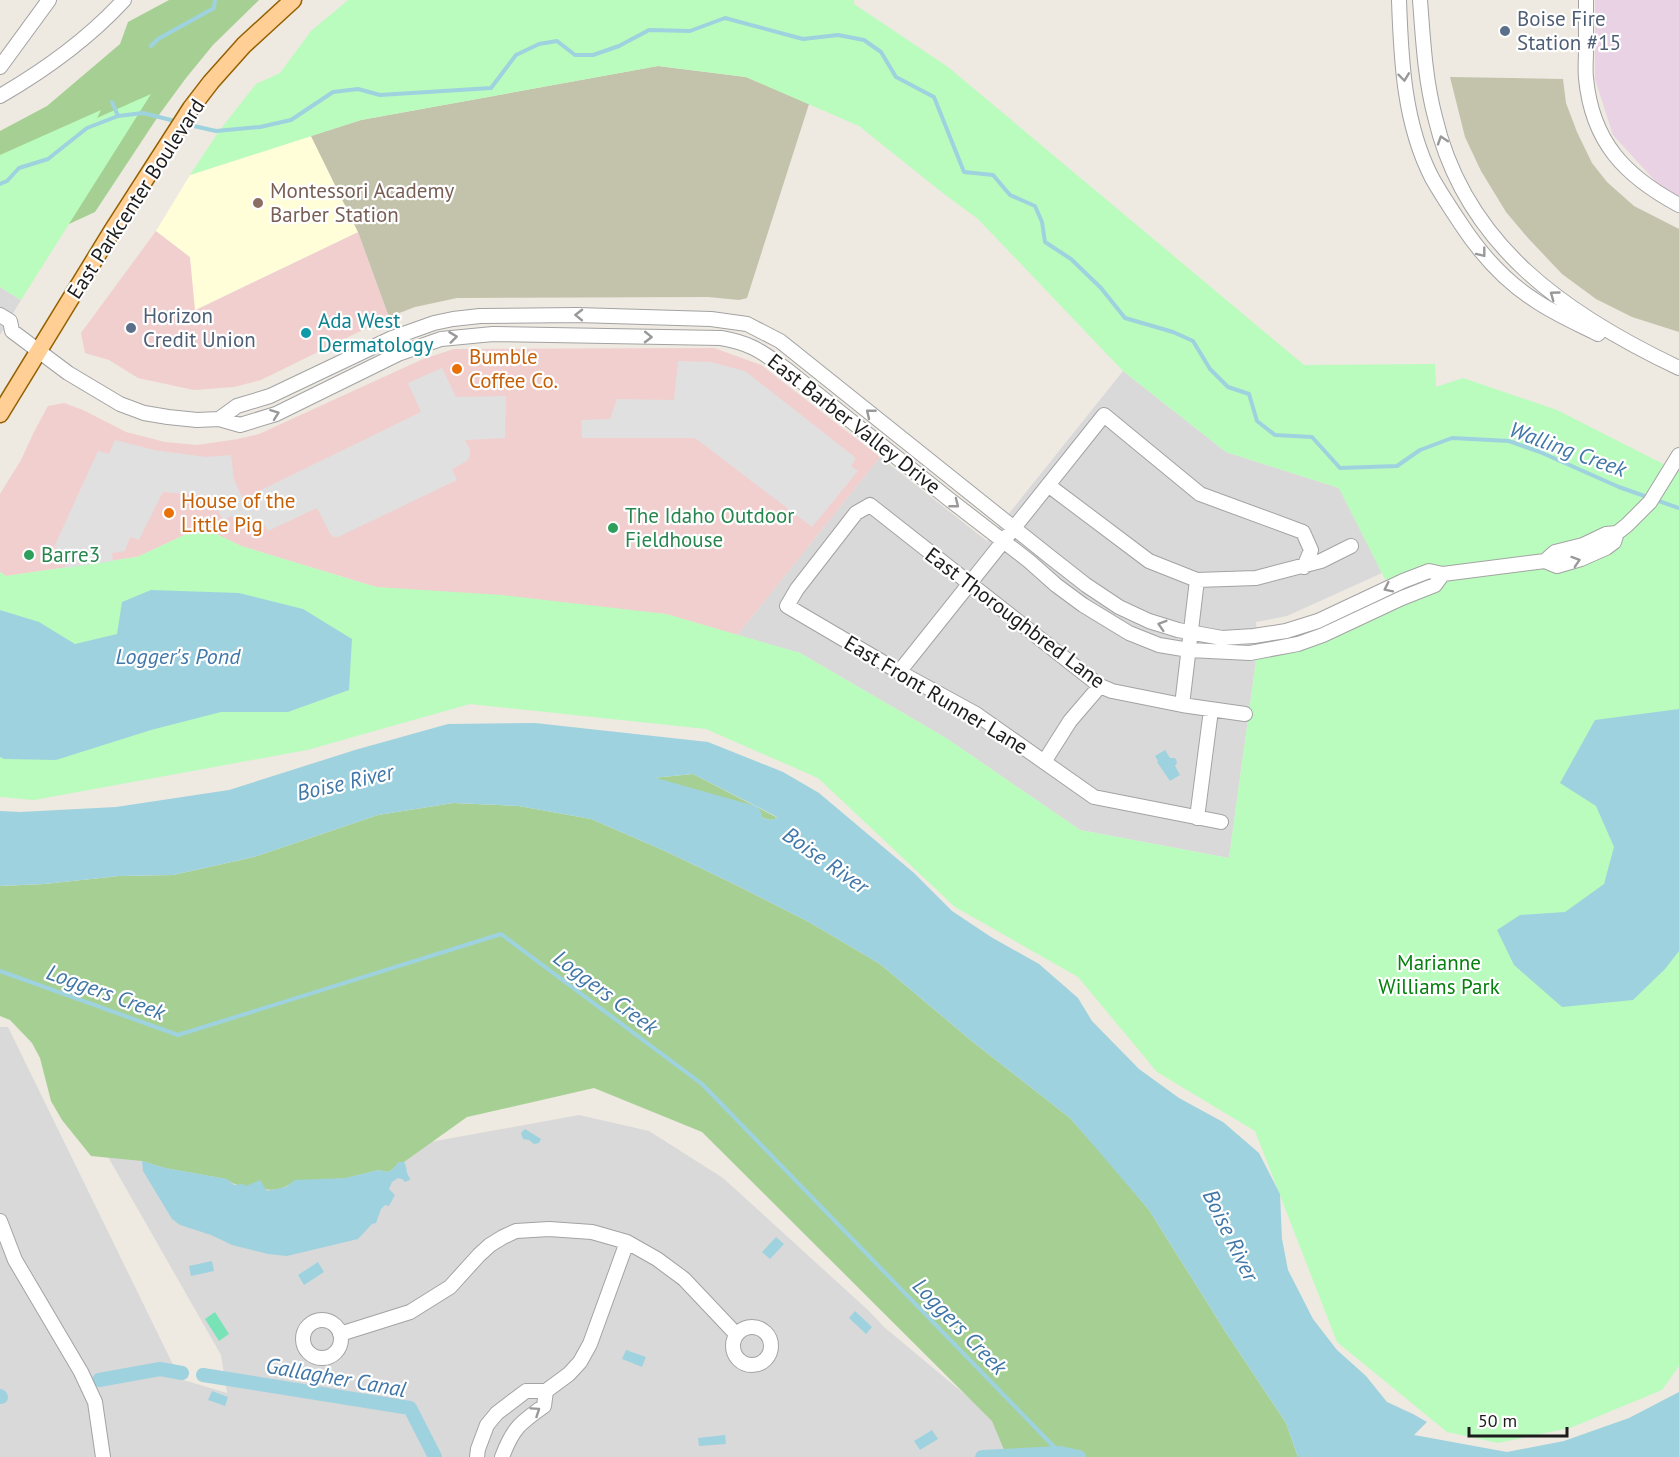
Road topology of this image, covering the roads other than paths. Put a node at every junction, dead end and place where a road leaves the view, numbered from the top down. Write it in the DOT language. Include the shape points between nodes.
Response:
graph roads {
  1 [pos="49,0"];
  2 [pos="124,0"];
  3 [pos="293,0"];
  4 [pos="1397,0"];
  5 [pos="1420,0"];
  6 [pos="1586,0"];
  7 [pos="0,67"];
  8 [pos="0,96"];
  9 [pos="1679,205"];
  10 [pos="0,315"];
  11 [pos="6,335"];
  12 [pos="1638,349"];
  13 [pos="39,352"];
  14 [pos="1679,368"];
  15 [pos="0,414"];
  16 [pos="219,419"];
  17 [pos="1676,460"];
  18 [pos="1048,485"];
  19 [pos="1013,528"];
  20 [pos="1002,541"];
  21 [pos="1351,546"];
  22 [pos="1304,567"];
  23 [pos="1443,574"];
  24 [pos="1197,580"];
  25 [pos="969,583"];
  26 [pos="788,606"];
  27 [pos="1191,633"];
  28 [pos="1189,650"];
  29 [pos="898,672"];
  30 [pos="1100,686"];
  31 [pos="1182,705"];
  32 [pos="1211,710"];
  33 [pos="1245,714"];
  34 [pos="1044,762"];
  35 [pos="1197,818"];
  36 [pos="1221,822"];
  37 [pos="0,1221"];
  38 [pos="627,1242"];
  39 [pos="340,1334"];
  40 [pos="736,1334"];
  41 [pos="546,1391"];
  42 [pos="103,1457"];
  43 [pos="477,1457"];
  44 [pos="502,1457"];
  1 -- 7 [label="street"];
  2 -- 8 [label="street" via="58,59"];
  3 -- 13 [label="main road, East Parkcenter Boulevard" via="244,45 191,108"];
  4 -- 12 [label="street, one-way" via="1404,77 1415,130 1432,178 1469,237 1488,261 1532,299 1602,336"];
  12 -- 5 [label="street, one-way" via="1602,329 1525,272 1476,213 1450,165 1435,119 1425,69"];
  6 -- 9 [label="street" via="1586,76 1589,100 1601,134 1627,170"];
  10 -- 11 [label="street, East Barber Valley Drive" via="10,321"];
  11 -- 13 [label="street, East Barber Valley Drive"];
  12 -- 14 [label="street"];
  13 -- 15 [label="main road, East Parkcenter Boulevard"];
  13 -- 16 [label="street, East Barber Valley Drive" via="120,404 144,413"];
  19 -- 16 [label="street, East Barber Valley Drive, one-way" via="780,341 747,324 711,318 480,316 434,322 270,396 237,406"];
  16 -- 20 [label="street, East Barber Valley Drive, one-way" via="240,425 276,414 398,354 441,339 493,334 721,338 759,350 786,369"];
  17 -- 23 [label="street, East Barber Valley Drive" via="1650,502 1617,532 1555,552 1545,561"];
  18 -- 19 [label="street"];
  18 -- 22 [label="street" via="1104,415 1200,494 1303,532 1311,550"];
  18 -- 24 [label="street" via="1149,561"];
  19 -- 20 [label="street"];
  27 -- 19 [label="street, East Barber Valley Drive, one-way" via="1119,608"];
  20 -- 25 [label="street"];
  20 -- 28 [label="street, East Barber Valley Drive" via="1083,605 1129,633 1160,645"];
  21 -- 22 [label="street"];
  22 -- 24 [label="street" via="1256,578"];
  23 -- 27 [label="street, East Barber Valley Drive, one-way" via="1429,571 1318,621 1286,631 1222,638"];
  23 -- 28 [label="street, East Barber Valley Drive" via="1435,585 1298,644 1250,653"];
  24 -- 27 [label="street"];
  25 -- 26 [label="street, East Thoroughbred Lane" via="870,505 856,513"];
  25 -- 29 [label="street"];
  25 -- 30 [label="street, East Thoroughbred Lane"];
  26 -- 29 [label="street, East Front Runner Lane"];
  27 -- 28 [label="street"];
  28 -- 31 [label="street"];
  29 -- 34 [label="street, East Front Runner Lane" via="976,714"];
  30 -- 31 [label="street, East Thoroughbred Lane"];
  30 -- 34 [label="street" via="1070,721"];
  31 -- 32 [label="street, East Thoroughbred Lane"];
  32 -- 33 [label="street, East Thoroughbred Lane"];
  32 -- 35 [label="street"];
  34 -- 35 [label="street, East Front Runner Lane" via="1094,797"];
  35 -- 36 [label="street, East Front Runner Lane"];
  37 -- 42 [label="street" via="15,1260 95,1402"];
  38 -- 39 [label="street" via="592,1232 516,1231 490,1245 450,1287 410,1312"];
  38 -- 40 [label="street" via="684,1279"];
  38 -- 41 [label="street" via="590,1344 569,1374"];
  41 -- 43 [label="street" via="526,1391 497,1413 487,1425"];
  44 -- 41 [label="street, one-way" via="522,1421 544,1406"];
}
